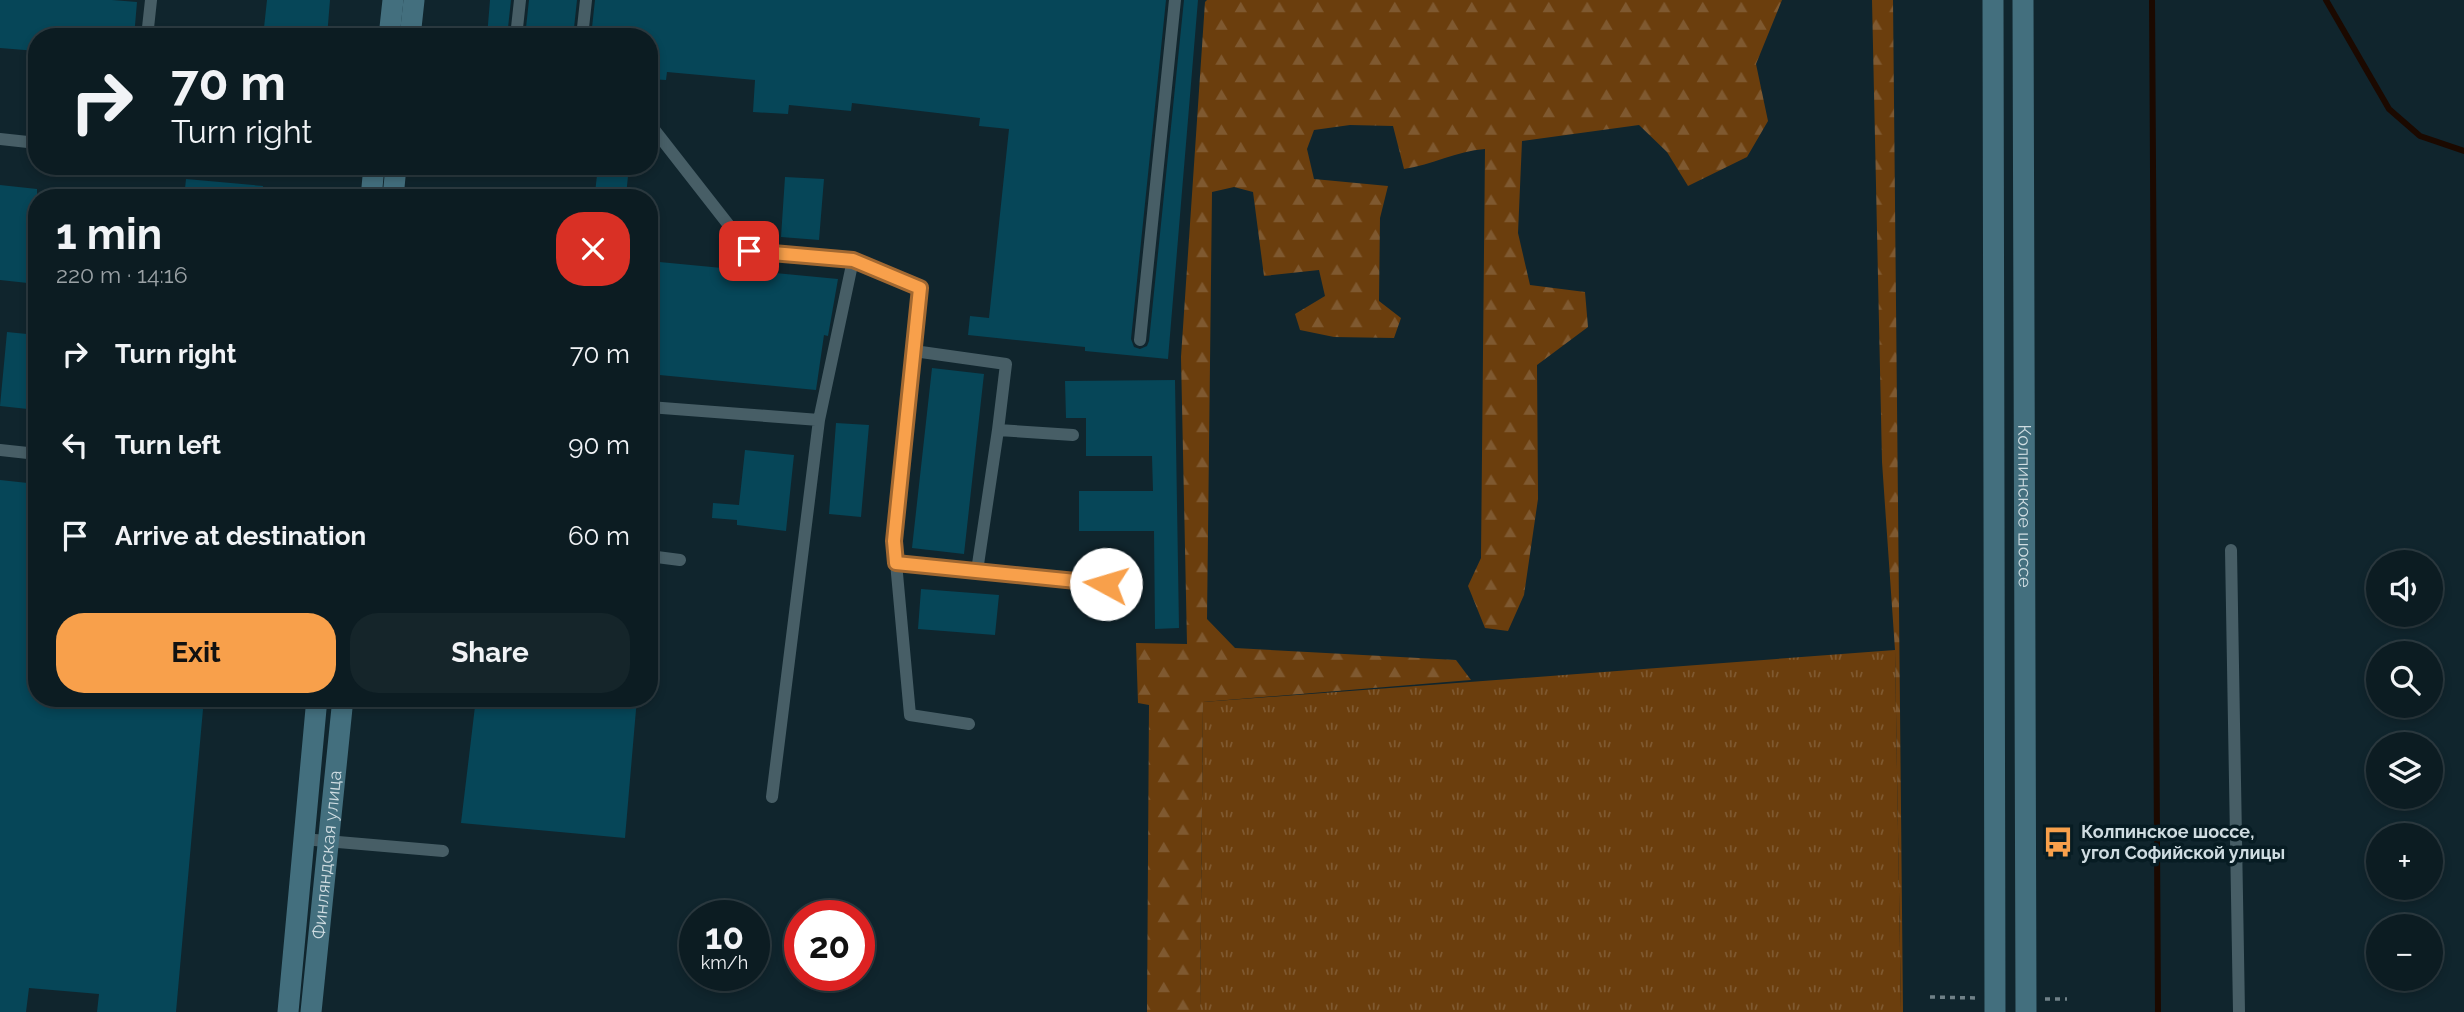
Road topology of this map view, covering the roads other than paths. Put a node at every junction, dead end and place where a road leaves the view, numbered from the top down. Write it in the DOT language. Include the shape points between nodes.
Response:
graph roads {
  1 [pos="151,0"];
  2 [pos="393,0"];
  3 [pos="414,0"];
  4 [pos="520,0"];
  5 [pos="586,0"];
  6 [pos="1175,0"];
  7 [pos="1993,0"];
  8 [pos="2023,0"];
  9 [pos="148,28"];
  10 [pos="390,28"];
  11 [pos="411,28"];
  12 [pos="517,28"];
  13 [pos="583,28"];
  14 [pos="658,135"];
  15 [pos="0,139"];
  16 [pos="28,142"];
  17 [pos="853,260"];
  18 [pos="1140,340"];
  19 [pos="914,351"];
  20 [pos="658,408"];
  21 [pos="820,420"];
  22 [pos="998,430"];
  23 [pos="1073,435"];
  24 [pos="0,450"];
  25 [pos="28,452"];
  26 [pos="2231,550"];
  27 [pos="658,557"];
  28 [pos="680,560"];
  29 [pos="896,563"];
  30 [pos="977,571"];
  31 [pos="1106,584"];
  32 [pos="316,707"];
  33 [pos="342,707"];
  34 [pos="969,724"];
  35 [pos="772,797"];
  36 [pos="303,839"];
  37 [pos="327,842"];
  38 [pos="443,851"];
  39 [pos="1987,1005"];
  40 [pos="2033,1006"];
  41 [pos="288,1012"];
  42 [pos="311,1012"];
  43 [pos="2239,1012"];
  1 -- 9 [label="lane"];
  2 -- 10 [label="main road"];
  3 -- 11 [label="main road"];
  4 -- 12 [label="lane"];
  5 -- 13 [label="lane"];
  6 -- 18 [label="lane"];
  7 -- 39 [label="main road, Колпинское шоссе"];
  8 -- 40 [label="main road, Колпинское шоссе"];
  14 -- 17 [label="lane" via="749,251"];
  15 -- 16 [label="lane"];
  17 -- 19 [label="lane" via="920,288"];
  17 -- 21 [label="lane"];
  19 -- 22 [label="lane" via="1006,364"];
  19 -- 29 [label="lane" via="894,541"];
  20 -- 21 [label="lane"];
  21 -- 35 [label="lane"];
  22 -- 23 [label="lane"];
  22 -- 30 [label="lane"];
  24 -- 25 [label="lane"];
  26 -- 43 [label="lane"];
  27 -- 28 [label="lane"];
  29 -- 30 [label="lane"];
  29 -- 34 [label="lane" via="910,715"];
  30 -- 31 [label="lane"];
  32 -- 36 [label="main road, Финляндская улица"];
  33 -- 37 [label="main road, Финляндская улица"];
  36 -- 37 [label="lane"];
  36 -- 41 [label="main road, Финляндская улица"];
  37 -- 38 [label="lane"];
  37 -- 42 [label="main road, Финляндская улица"];
}
